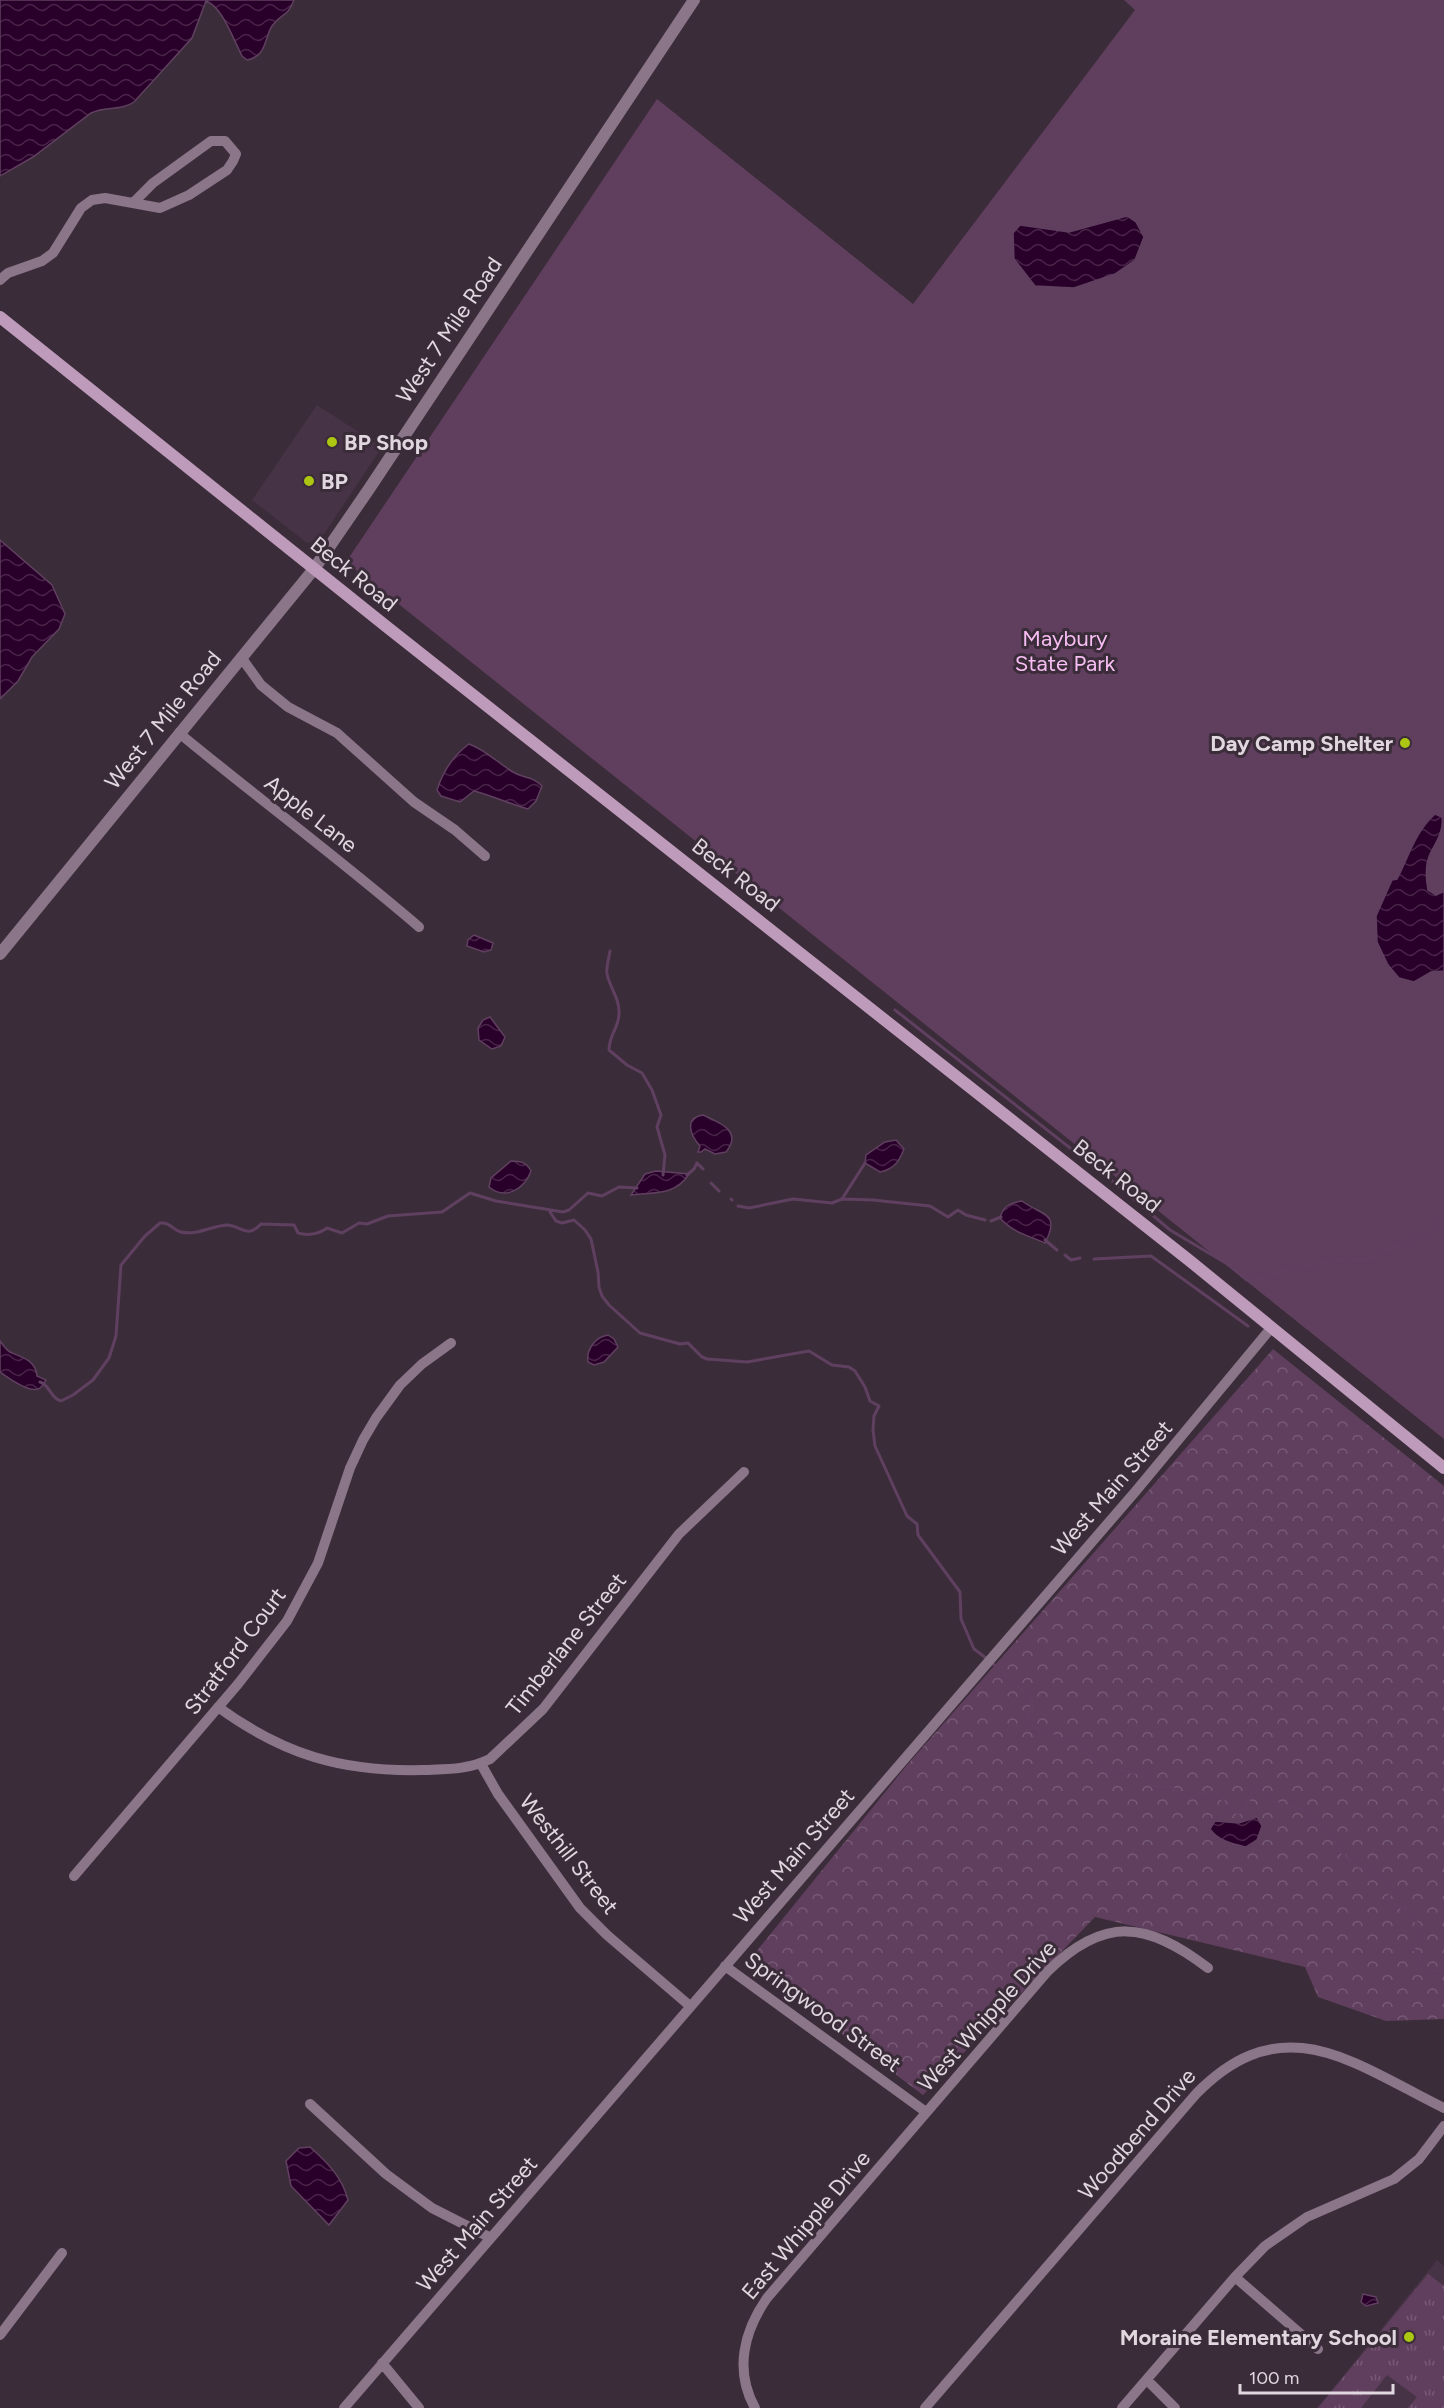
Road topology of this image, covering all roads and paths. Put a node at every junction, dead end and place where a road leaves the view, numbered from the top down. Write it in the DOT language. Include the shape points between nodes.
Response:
graph roads {
  1 [pos="694,0"];
  2 [pos="134,202"];
  3 [pos="0,280"];
  4 [pos="0,317"];
  5 [pos="314,569"];
  6 [pos="241,657"];
  7 [pos="179,734"];
  8 [pos="485,855"];
  9 [pos="419,927"];
  10 [pos="0,954"];
  11 [pos="1272,1328"];
  12 [pos="451,1343"];
  13 [pos="1444,1468"];
  14 [pos="744,1472"];
  15 [pos="218,1707"];
  16 [pos="481,1764"];
  17 [pos="74,1876"];
  18 [pos="725,1966"];
  19 [pos="1208,1968"];
  20 [pos="690,2006"];
  21 [pos="310,2104"];
  22 [pos="1444,2108"];
  23 [pos="926,2112"];
  24 [pos="1444,2126"];
  25 [pos="491,2238"];
  26 [pos="62,2253"];
  27 [pos="1235,2277"];
  28 [pos="0,2335"];
  29 [pos="1318,2349"];
  30 [pos="382,2363"];
  31 [pos="1147,2380"];
  32 [pos="344,2408"];
  33 [pos="419,2408"];
  34 [pos="755,2408"];
  35 [pos="925,2408"];
  36 [pos="1122,2408"];
  37 [pos="1175,2408"];
  1 -- 5 [label="street, West 7 Mile Road"];
  2 -- 2 [label="street" via="160,208 189,195 226,170 236,154 225,141 211,141 153,183"];
  2 -- 3 [label="street" via="93,200 81,208 53,253"];
  4 -- 5 [label="main road, Beck Road"];
  5 -- 6 [label="street, West 7 Mile Road"];
  5 -- 11 [label="main road, Beck Road"];
  6 -- 7 [label="street, West 7 Mile Road"];
  6 -- 8 [label="street" via="261,685 288,707 337,733 414,802"];
  7 -- 9 [label="street, Apple Lane"];
  7 -- 10 [label="street, West 7 Mile Road"];
  11 -- 13 [label="main road, Beck Road"];
  11 -- 18 [label="street, West Main Street"];
  12 -- 15 [label="street, Stratford Court" via="400,1386 376,1418 356,1454 306,1588 287,1621"];
  14 -- 16 [label="street, Timberlane Street" via="679,1534 543,1709"];
  15 -- 16 [label="street, Timberlane Street" via="277,1743 335,1764 410,1770 462,1769"];
  15 -- 17 [label="street, Stratford Court"];
  16 -- 20 [label="street, Westhill Street" via="580,1908"];
  18 -- 20 [label="street, West Main Street"];
  18 -- 23 [label="street, Springwood Street"];
  19 -- 23 [label="street, West Whipple Drive" via="1187,1952 1152,1935 1118,1931 1087,1940 1047,1972"];
  20 -- 25 [label="street, West Main Street"];
  21 -- 25 [label="street" via="395,2181 432,2208"];
  22 -- 35 [label="street, Woodbend Drive" via="1340,2057 1308,2047 1265,2050 1232,2064 1196,2094"];
  23 -- 34 [label="street, East Whipple Drive" via="756,2314 744,2347 743,2368"];
  24 -- 27 [label="street" via="1407,2170 1383,2185 1293,2225 1265,2246"];
  25 -- 30 [label="street, West Main Street"];
  26 -- 28 [label="street"];
  27 -- 29 [label="street"];
  27 -- 31 [label="street"];
  30 -- 32 [label="street, West Main Street"];
  30 -- 33 [label="street"];
  31 -- 36 [label="street"];
  31 -- 37 [label="street"];
}
